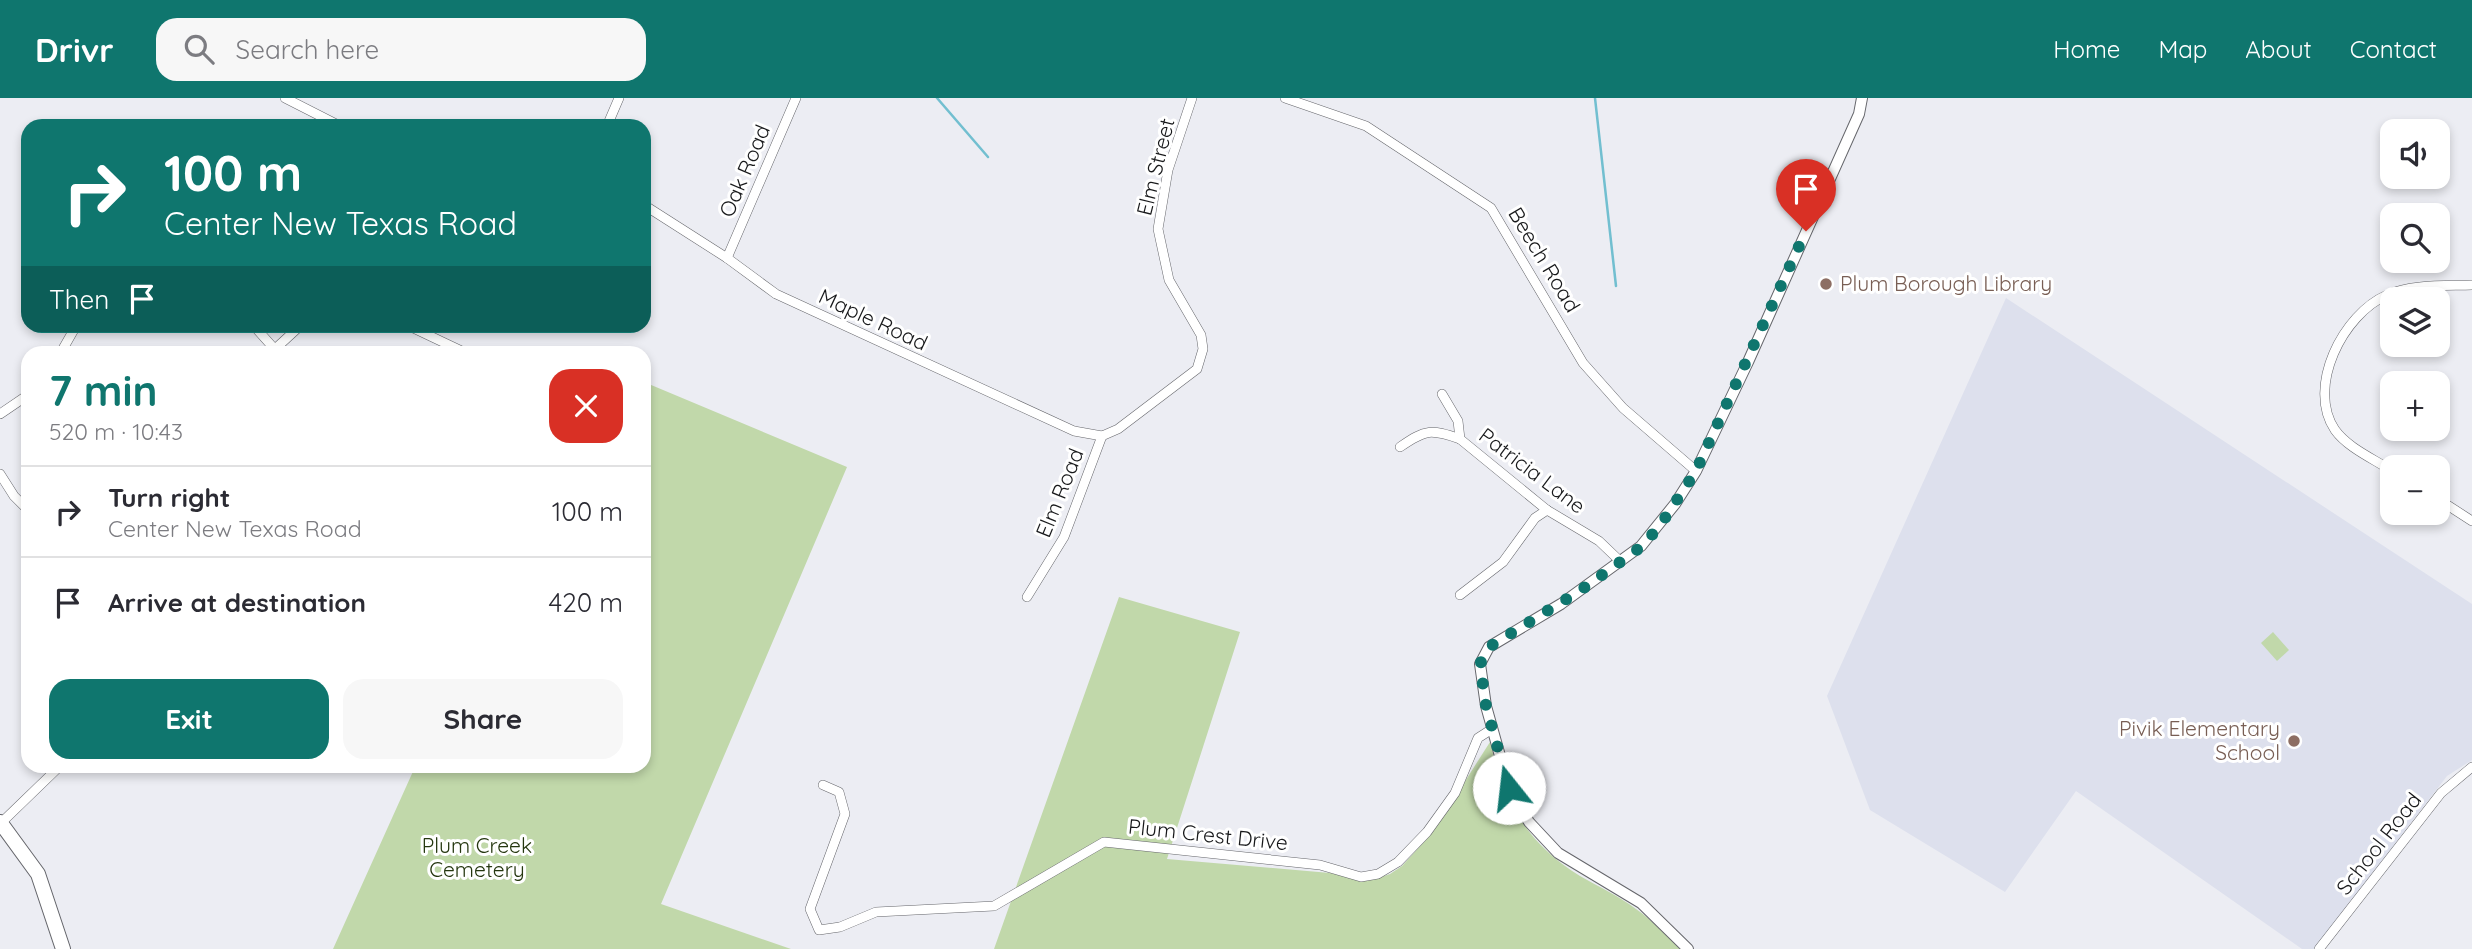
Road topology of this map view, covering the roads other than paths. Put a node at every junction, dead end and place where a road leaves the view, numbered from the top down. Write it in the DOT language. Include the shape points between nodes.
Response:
graph roads {
  1 [pos="285,98"];
  2 [pos="620,98"];
  3 [pos="796,98"];
  4 [pos="1192,98"];
  5 [pos="1285,98"];
  6 [pos="1862,98"];
  7 [pos="326,119"];
  8 [pos="610,119"];
  9 [pos="651,209"];
  10 [pos="727,257"];
  11 [pos="2472,285"];
  12 [pos="260,333"];
  13 [pos="294,333"];
  14 [pos="424,333"];
  15 [pos="272,346"];
  16 [pos="282,346"];
  17 [pos="451,346"];
  18 [pos="1442,394"];
  19 [pos="21,400"];
  20 [pos="0,414"];
  21 [pos="1102,436"];
  22 [pos="1460,439"];
  23 [pos="1400,447"];
  24 [pos="2380,463"];
  25 [pos="1696,471"];
  26 [pos="0,474"];
  27 [pos="21,503"];
  28 [pos="2450,506"];
  29 [pos="1547,510"];
  30 [pos="2472,520"];
  31 [pos="1620,562"];
  32 [pos="1460,595"];
  33 [pos="1027,597"];
  34 [pos="1492,729"];
  35 [pos="2472,767"];
  36 [pos="53,773"];
  37 [pos="822,785"];
  38 [pos="0,823"];
  39 [pos="63,949"];
  40 [pos="1688,949"];
  41 [pos="2319,949"];
  1 -- 7 [label="street"];
  2 -- 8 [label="street"];
  3 -- 10 [label="street, Oak Road"];
  4 -- 21 [label="street, Elm Street" via="1168,170 1158,229 1169,280 1202,335 1197,369 1118,429"];
  5 -- 25 [label="street, Beech Road" via="1359,123 1491,208 1596,379"];
  6 -- 25 [label="street" via="1841,158"];
  9 -- 10 [label="street, Maple Road"];
  10 -- 21 [label="street, Maple Road" via="776,294 805,309 1074,431"];
  11 -- 24 [label="street" via="2389,293 2345,328 2336,347 2325,408 2335,430"];
  12 -- 15 [label="street"];
  13 -- 16 [label="street"];
  14 -- 17 [label="street"];
  18 -- 22 [label="street, Patricia Lane" via="1458,421"];
  19 -- 20 [label="street"];
  21 -- 33 [label="street, Elm Road" via="1064,537"];
  22 -- 23 [label="street" via="1431,431"];
  22 -- 29 [label="street, Patricia Lane"];
  25 -- 31 [label="street" via="1659,527"];
  26 -- 27 [label="street"];
  28 -- 30 [label="street"];
  29 -- 31 [label="street, Patricia Lane" via="1599,541"];
  29 -- 32 [label="street" via="1535,518 1503,562"];
  31 -- 34 [label="street" via="1489,647 1480,664 1480,677"];
  34 -- 37 [label="street, Plum Crest Drive" via="1479,737 1455,793 1427,832 1398,862 1378,874 1361,877 1320,865 1104,842 994,906 876,912 820,930 810,909 845,814 839,792"];
  34 -- 40 [label="street" via="1509,788 1529,822 1558,853 1641,904"];
  35 -- 41 [label="street, School Road" via="2441,793"];
  36 -- 38 [label="street"];
  38 -- 39 [label="main road" via="38,874"];
}
